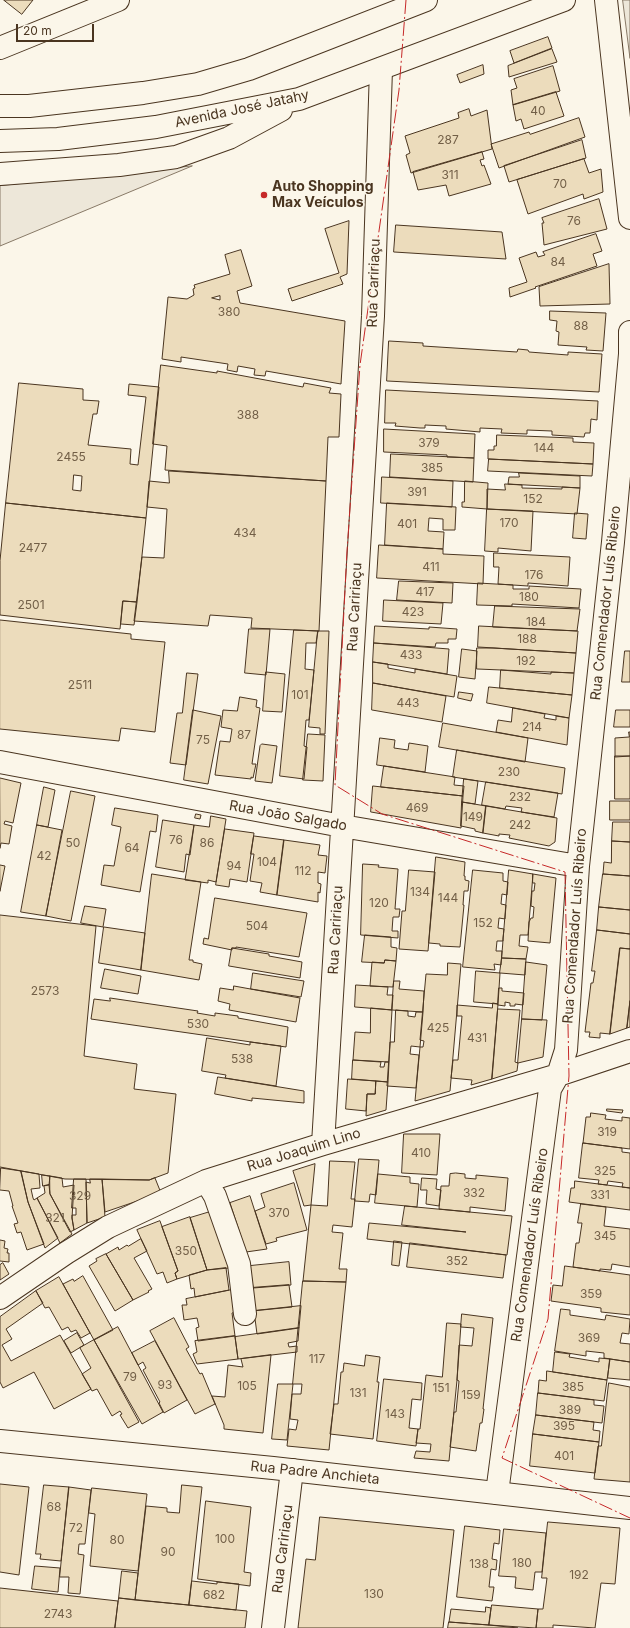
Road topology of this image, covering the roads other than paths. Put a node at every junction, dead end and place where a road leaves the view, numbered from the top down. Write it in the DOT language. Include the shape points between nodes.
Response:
graph roads {
  1 [pos="118,0"];
  2 [pos="426,0"];
  3 [pos="564,0"];
  4 [pos="606,0"];
  5 [pos="0,48"];
  6 [pos="381,69"];
  7 [pos="299,99"];
  8 [pos="0,106"];
  9 [pos="0,141"];
  10 [pos="0,174"];
  11 [pos="630,218"];
  12 [pos="630,332"];
  13 [pos="630,354"];
  14 [pos="0,762"];
  15 [pos="342,826"];
  16 [pos="578,866"];
  17 [pos="630,1050"];
  18 [pos="558,1075"];
  19 [pos="323,1144"];
  20 [pos="206,1181"];
  21 [pos="0,1298"];
  22 [pos="245,1314"];
  23 [pos="0,1441"];
  24 [pos="292,1470"];
  25 [pos="497,1493"];
  26 [pos="630,1508"];
  27 [pos="274,1628"];
  1 -- 5 [label="street"];
  2 -- 8 [label="street" via="249,70 198,84 29,106"];
  3 -- 6 [label="street, Avenida José Jatahy"];
  4 -- 11 [label="street"];
  6 -- 7 [label="street, Avenida José Jatahy"];
  6 -- 15 [label="street, Rua Caririaçu" via="373,316"];
  7 -- 9 [label="street, Avenida José Jatahy" via="156,127 58,139"];
  7 -- 10 [label="street" via="229,138 176,157 119,165"];
  12 -- 13 [label="street, Rua Comendador Luís Ribeiro"];
  13 -- 16 [label="street, Rua Comendador Luís Ribeiro" via="614,542"];
  14 -- 15 [label="street, Rua João Salgado"];
  15 -- 16 [label="street, Rua João Salgado"];
  15 -- 19 [label="street, Rua Caririaçu"];
  16 -- 18 [label="street, Rua Comendador Luís Ribeiro" via="566,1050"];
  17 -- 18 [label="street, Rua Joaquim Lino"];
  18 -- 19 [label="street, Rua Joaquim Lino"];
  18 -- 25 [label="street, Rua Comendador Luís Ribeiro" via="550,1089"];
  19 -- 20 [label="street, Rua Joaquim Lino"];
  20 -- 21 [label="street, Rua Joaquim Lino" via="108,1227"];
  20 -- 22 [label="street" via="215,1196 239,1264"];
  23 -- 24 [label="street, Rua Padre Anchieta"];
  24 -- 25 [label="street, Rua Padre Anchieta"];
  24 -- 27 [label="street, Rua Caririaçu"];
  25 -- 26 [label="street, Rua Padre Anchieta"];
}
